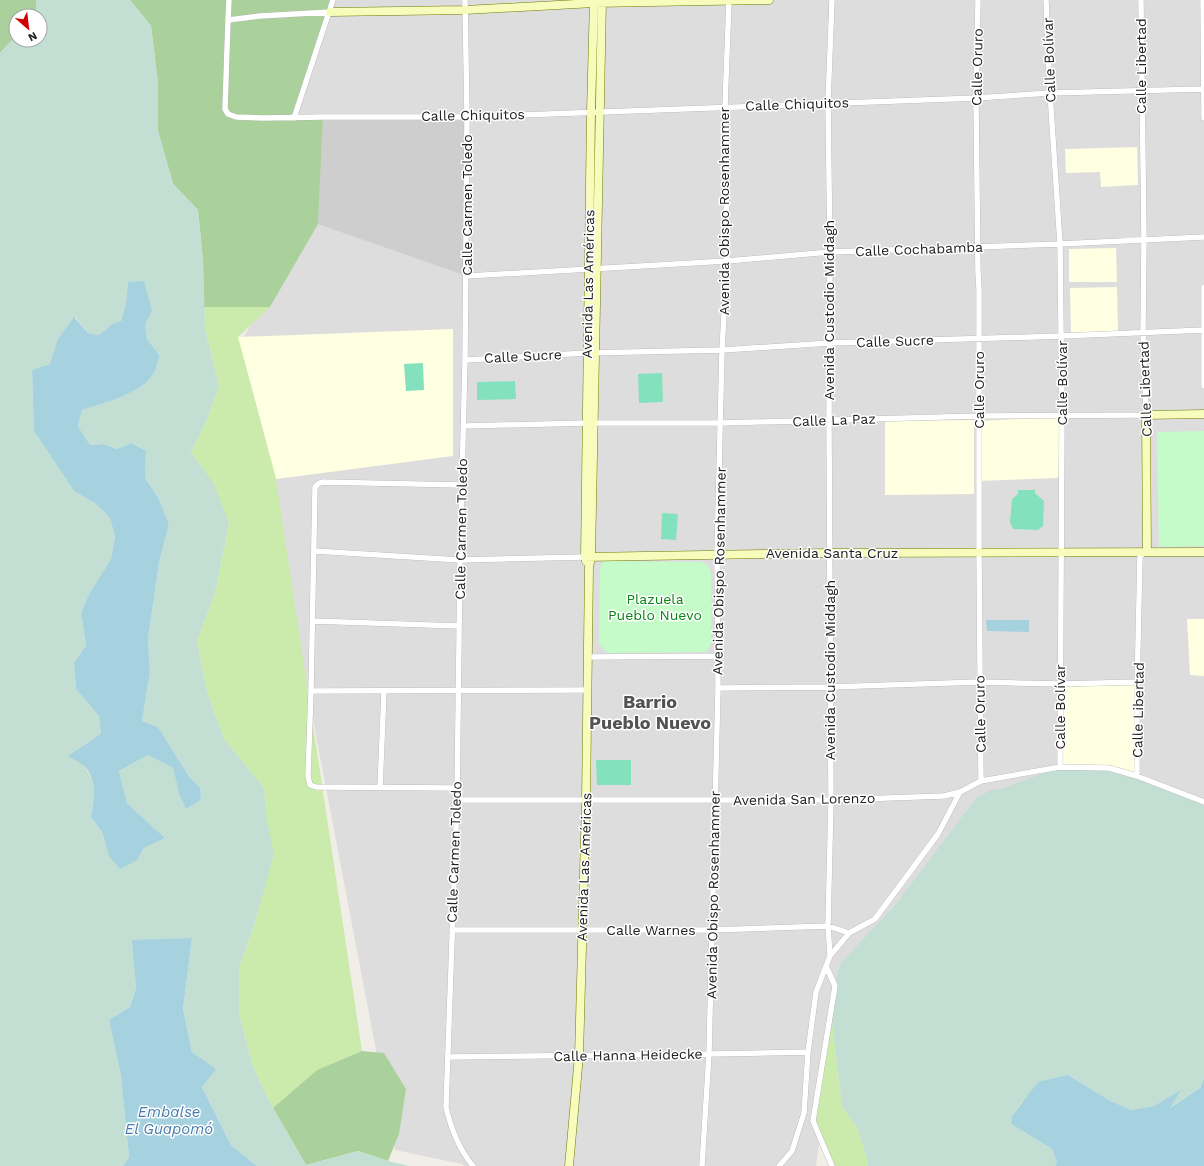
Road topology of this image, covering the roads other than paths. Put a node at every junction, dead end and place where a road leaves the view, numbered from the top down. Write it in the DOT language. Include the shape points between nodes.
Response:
graph roads {
  1 [pos="229,0"];
  2 [pos="333,0"];
  3 [pos="465,0"];
  4 [pos="770,0"];
  5 [pos="832,0"];
  6 [pos="978,0"];
  7 [pos="1046,0"];
  8 [pos="1141,0"];
  9 [pos="1203,0"];
  10 [pos="729,1"];
  11 [pos="598,2"];
  12 [pos="464,10"];
  13 [pos="330,12"];
  14 [pos="228,20"];
  15 [pos="1204,89"];
  16 [pos="1141,90"];
  17 [pos="1050,93"];
  18 [pos="976,98"];
  19 [pos="828,102"];
  20 [pos="725,106"];
  21 [pos="595,112"];
  22 [pos="467,117"];
  23 [pos="294,118"];
  24 [pos="1204,118"];
  25 [pos="1204,237"];
  26 [pos="1144,240"];
  27 [pos="1060,244"];
  28 [pos="978,246"];
  29 [pos="830,252"];
  30 [pos="727,261"];
  31 [pos="593,268"];
  32 [pos="467,276"];
  33 [pos="1204,288"];
  34 [pos="1204,330"];
  35 [pos="1143,332"];
  36 [pos="1062,336"];
  37 [pos="979,338"];
  38 [pos="830,343"];
  39 [pos="722,350"];
  40 [pos="591,353"];
  41 [pos="466,360"];
  42 [pos="1204,386"];
  43 [pos="1146,414"];
  44 [pos="1204,414"];
  45 [pos="1062,415"];
  46 [pos="980,416"];
  47 [pos="829,420"];
  48 [pos="589,423"];
  49 [pos="721,423"];
  50 [pos="464,426"];
  51 [pos="462,485"];
  52 [pos="314,551"];
  53 [pos="979,552"];
  54 [pos="1061,552"];
  55 [pos="1147,552"];
  56 [pos="1204,552"];
  57 [pos="830,553"];
  58 [pos="718,554"];
  59 [pos="588,557"];
  60 [pos="460,560"];
  61 [pos="312,621"];
  62 [pos="459,626"];
  63 [pos="718,656"];
  64 [pos="589,657"];
  65 [pos="979,682"];
  66 [pos="1138,682"];
  67 [pos="1060,684"];
  68 [pos="829,687"];
  69 [pos="718,688"];
  70 [pos="588,690"];
  71 [pos="384,691"];
  72 [pos="458,691"];
  73 [pos="311,692"];
  74 [pos="1060,767"];
  75 [pos="1137,776"];
  76 [pos="981,781"];
  77 [pos="380,788"];
  78 [pos="457,788"];
  79 [pos="960,792"];
  80 [pos="457,800"];
  81 [pos="715,800"];
  82 [pos="831,800"];
  83 [pos="586,801"];
  84 [pos="1204,802"];
  85 [pos="828,926"];
  86 [pos="452,930"];
  87 [pos="711,930"];
  88 [pos="582,931"];
  89 [pos="849,933"];
  90 [pos="830,956"];
  91 [pos="826,966"];
  92 [pos="808,1052"];
  93 [pos="709,1054"];
  94 [pos="579,1056"];
  95 [pos="448,1057"];
  96 [pos="473,1166"];
  97 [pos="569,1166"];
  98 [pos="702,1166"];
  99 [pos="779,1166"];
  100 [pos="832,1166"];
  1 -- 14 [label="street"];
  2 -- 13 [label="street"];
  3 -- 12 [label="street, Calle Carmen Toledo"];
  4 -- 10 [label="main road"];
  5 -- 19 [label="street, Avenida Custodio Middagh"];
  6 -- 18 [label="street, Calle Oruro"];
  7 -- 17 [label="street, Calle Bolívar"];
  8 -- 16 [label="street, Calle Libertad"];
  9 -- 15 [label="street"];
  10 -- 11 [label="main road"];
  10 -- 20 [label="street, Avenida Obispo Rosenhammer"];
  11 -- 12 [label="main road"];
  11 -- 21 [label="main road, Avenida Las Américas"];
  12 -- 13 [label="main road"];
  12 -- 22 [label="street, Calle Carmen Toledo"];
  13 -- 14 [label="street"];
  13 -- 23 [label="street"];
  14 -- 23 [label="street, Calle Chiquitos" via="225,109 228,114 236,117"];
  15 -- 16 [label="street, Calle Chiquitos"];
  15 -- 24 [label="street"];
  16 -- 17 [label="street, Calle Chiquitos"];
  16 -- 26 [label="street, Calle Libertad"];
  17 -- 18 [label="street, Calle Chiquitos"];
  17 -- 27 [label="street, Calle Bolívar"];
  18 -- 19 [label="street, Calle Chiquitos"];
  18 -- 28 [label="street, Calle Oruro"];
  19 -- 20 [label="street, Calle Chiquitos"];
  19 -- 29 [label="street, Avenida Custodio Middagh"];
  20 -- 21 [label="street, Calle Chiquitos"];
  20 -- 30 [label="street, Avenida Obispo Rosenhammer"];
  21 -- 22 [label="street, Calle Chiquitos"];
  21 -- 31 [label="main road, Avenida Las Américas"];
  22 -- 23 [label="street, Calle Chiquitos"];
  22 -- 32 [label="street, Calle Carmen Toledo"];
  25 -- 26 [label="street, Calle Cochabamba"];
  26 -- 27 [label="street, Calle Cochabamba"];
  26 -- 35 [label="street, Calle Libertad"];
  27 -- 28 [label="street, Calle Cochabamba"];
  27 -- 36 [label="street, Calle Bolívar"];
  28 -- 29 [label="street, Calle Cochabamba"];
  28 -- 37 [label="street, Calle Oruro"];
  29 -- 30 [label="street, Calle Cochabamba"];
  29 -- 38 [label="street, Avenida Custodio Middagh"];
  30 -- 31 [label="street, Calle Cochabamba"];
  30 -- 39 [label="street, Avenida Obispo Rosenhammer"];
  31 -- 32 [label="street, Calle Cochabamba"];
  31 -- 40 [label="main road, Avenida Las Américas"];
  32 -- 41 [label="street, Calle Carmen Toledo"];
  33 -- 34 [label="street"];
  34 -- 35 [label="street, Calle Sucre"];
  34 -- 42 [label="street"];
  35 -- 36 [label="street, Calle Sucre"];
  35 -- 43 [label="street, Calle Libertad"];
  36 -- 37 [label="street, Calle Sucre"];
  36 -- 45 [label="street, Calle Bolívar"];
  37 -- 38 [label="street, Calle Sucre"];
  37 -- 46 [label="street, Calle Oruro"];
  38 -- 39 [label="street, Calle Sucre"];
  38 -- 47 [label="street, Avenida Custodio Middagh"];
  39 -- 40 [label="street, Calle Sucre"];
  39 -- 49 [label="street, Avenida Obispo Rosenhammer"];
  40 -- 41 [label="street, Calle Sucre"];
  40 -- 48 [label="main road, Avenida Las Américas"];
  41 -- 50 [label="street, Calle Carmen Toledo"];
  43 -- 44 [label="main road, Calle La Paz"];
  43 -- 45 [label="street, Calle La Paz"];
  43 -- 55 [label="main road, Calle Libertad"];
  45 -- 46 [label="street, Calle La Paz"];
  45 -- 54 [label="street, Calle Bolívar"];
  46 -- 47 [label="street, Calle La Paz"];
  46 -- 53 [label="street, Calle Oruro"];
  47 -- 49 [label="street, Calle La Paz"];
  47 -- 57 [label="street, Avenida Custodio Middagh"];
  48 -- 49 [label="street, Calle La Paz"];
  48 -- 50 [label="street, Calle La Paz"];
  48 -- 59 [label="main road, Avenida Las Américas"];
  49 -- 58 [label="street, Avenida Obispo Rosenhammer"];
  50 -- 51 [label="street, Calle Carmen Toledo"];
  51 -- 52 [label="street" via="322,482 315,488"];
  51 -- 60 [label="street, Calle Carmen Toledo"];
  52 -- 60 [label="street, Avenida Santa Cruz"];
  52 -- 61 [label="street"];
  53 -- 54 [label="main road, Avenida Santa Cruz"];
  53 -- 57 [label="main road, Avenida Santa Cruz"];
  53 -- 65 [label="street, Calle Oruro"];
  54 -- 55 [label="main road, Avenida Santa Cruz"];
  54 -- 67 [label="street, Calle Bolívar"];
  55 -- 56 [label="main road, Avenida Santa Cruz"];
  55 -- 66 [label="street, Calle Libertad" via="1140,556"];
  57 -- 58 [label="main road, Avenida Santa Cruz"];
  57 -- 68 [label="street, Avenida Custodio Middagh"];
  58 -- 59 [label="main road, Avenida Santa Cruz"];
  58 -- 63 [label="street, Avenida Obispo Rosenhammer"];
  59 -- 60 [label="street, Avenida Santa Cruz"];
  59 -- 64 [label="main road, Avenida Las Américas"];
  60 -- 62 [label="street, Calle Carmen Toledo"];
  61 -- 62 [label="street"];
  61 -- 73 [label="street"];
  62 -- 72 [label="street, Calle Carmen Toledo"];
  63 -- 64 [label="street"];
  63 -- 69 [label="street, Avenida Obispo Rosenhammer"];
  64 -- 70 [label="main road, Avenida Las Américas"];
  65 -- 67 [label="street"];
  65 -- 68 [label="street"];
  65 -- 76 [label="street, Calle Oruro"];
  66 -- 67 [label="street"];
  66 -- 75 [label="street, Calle Libertad"];
  67 -- 74 [label="street, Calle Bolívar"];
  68 -- 69 [label="street"];
  68 -- 82 [label="street, Avenida Custodio Middagh"];
  69 -- 81 [label="street, Avenida Obispo Rosenhammer"];
  70 -- 72 [label="street"];
  70 -- 83 [label="main road, Avenida Las Américas"];
  71 -- 72 [label="street"];
  71 -- 73 [label="street"];
  71 -- 77 [label="street"];
  72 -- 78 [label="street, Calle Carmen Toledo"];
  73 -- 77 [label="street" via="308,776 310,785"];
  74 -- 75 [label="street, Avenida San Lorenzo" via="1109,768"];
  74 -- 76 [label="street, Avenida San Lorenzo"];
  75 -- 84 [label="street, Avenida San Lorenzo"];
  76 -- 79 [label="street, Avenida San Lorenzo"];
  77 -- 78 [label="street"];
  78 -- 80 [label="street, Calle Carmen Toledo"];
  79 -- 82 [label="street, Avenida San Lorenzo" via="944,796"];
  79 -- 89 [label="street" via="938,834 875,919"];
  80 -- 83 [label="street, Avenida San Lorenzo"];
  80 -- 86 [label="street, Calle Carmen Toledo"];
  81 -- 82 [label="street, Avenida San Lorenzo"];
  81 -- 83 [label="street, Avenida San Lorenzo"];
  81 -- 87 [label="street, Avenida Obispo Rosenhammer"];
  82 -- 85 [label="street, Avenida Custodio Middagh"];
  83 -- 88 [label="main road, Avenida Las Américas"];
  85 -- 87 [label="street, Calle Warnes"];
  85 -- 89 [label="street, Calle Warnes"];
  85 -- 90 [label="street, Avenida Custodio Middagh"];
  86 -- 88 [label="street, Calle Warnes"];
  86 -- 95 [label="street, Calle Carmen Toledo"];
  87 -- 88 [label="street, Calle Warnes"];
  87 -- 93 [label="street, Avenida Obispo Rosenhammer"];
  88 -- 94 [label="main road, Avenida Las Américas"];
  89 -- 90 [label="street"];
  90 -- 91 [label="street"];
  91 -- 92 [label="street" via="816,992"];
  91 -- 100 [label="street" via="835,986 813,1121"];
  92 -- 93 [label="street, Calle Hanna Heidecke"];
  92 -- 99 [label="street" via="804,1113 792,1151"];
  93 -- 94 [label="street, Calle Hanna Heidecke"];
  93 -- 98 [label="street, Avenida Obispo Rosenhammer"];
  94 -- 95 [label="street, Calle Hanna Heidecke"];
  94 -- 97 [label="main road, Avenida Las Américas"];
  95 -- 96 [label="street, Calle Carmen Toledo" via="446,1107 449,1121"];
}
